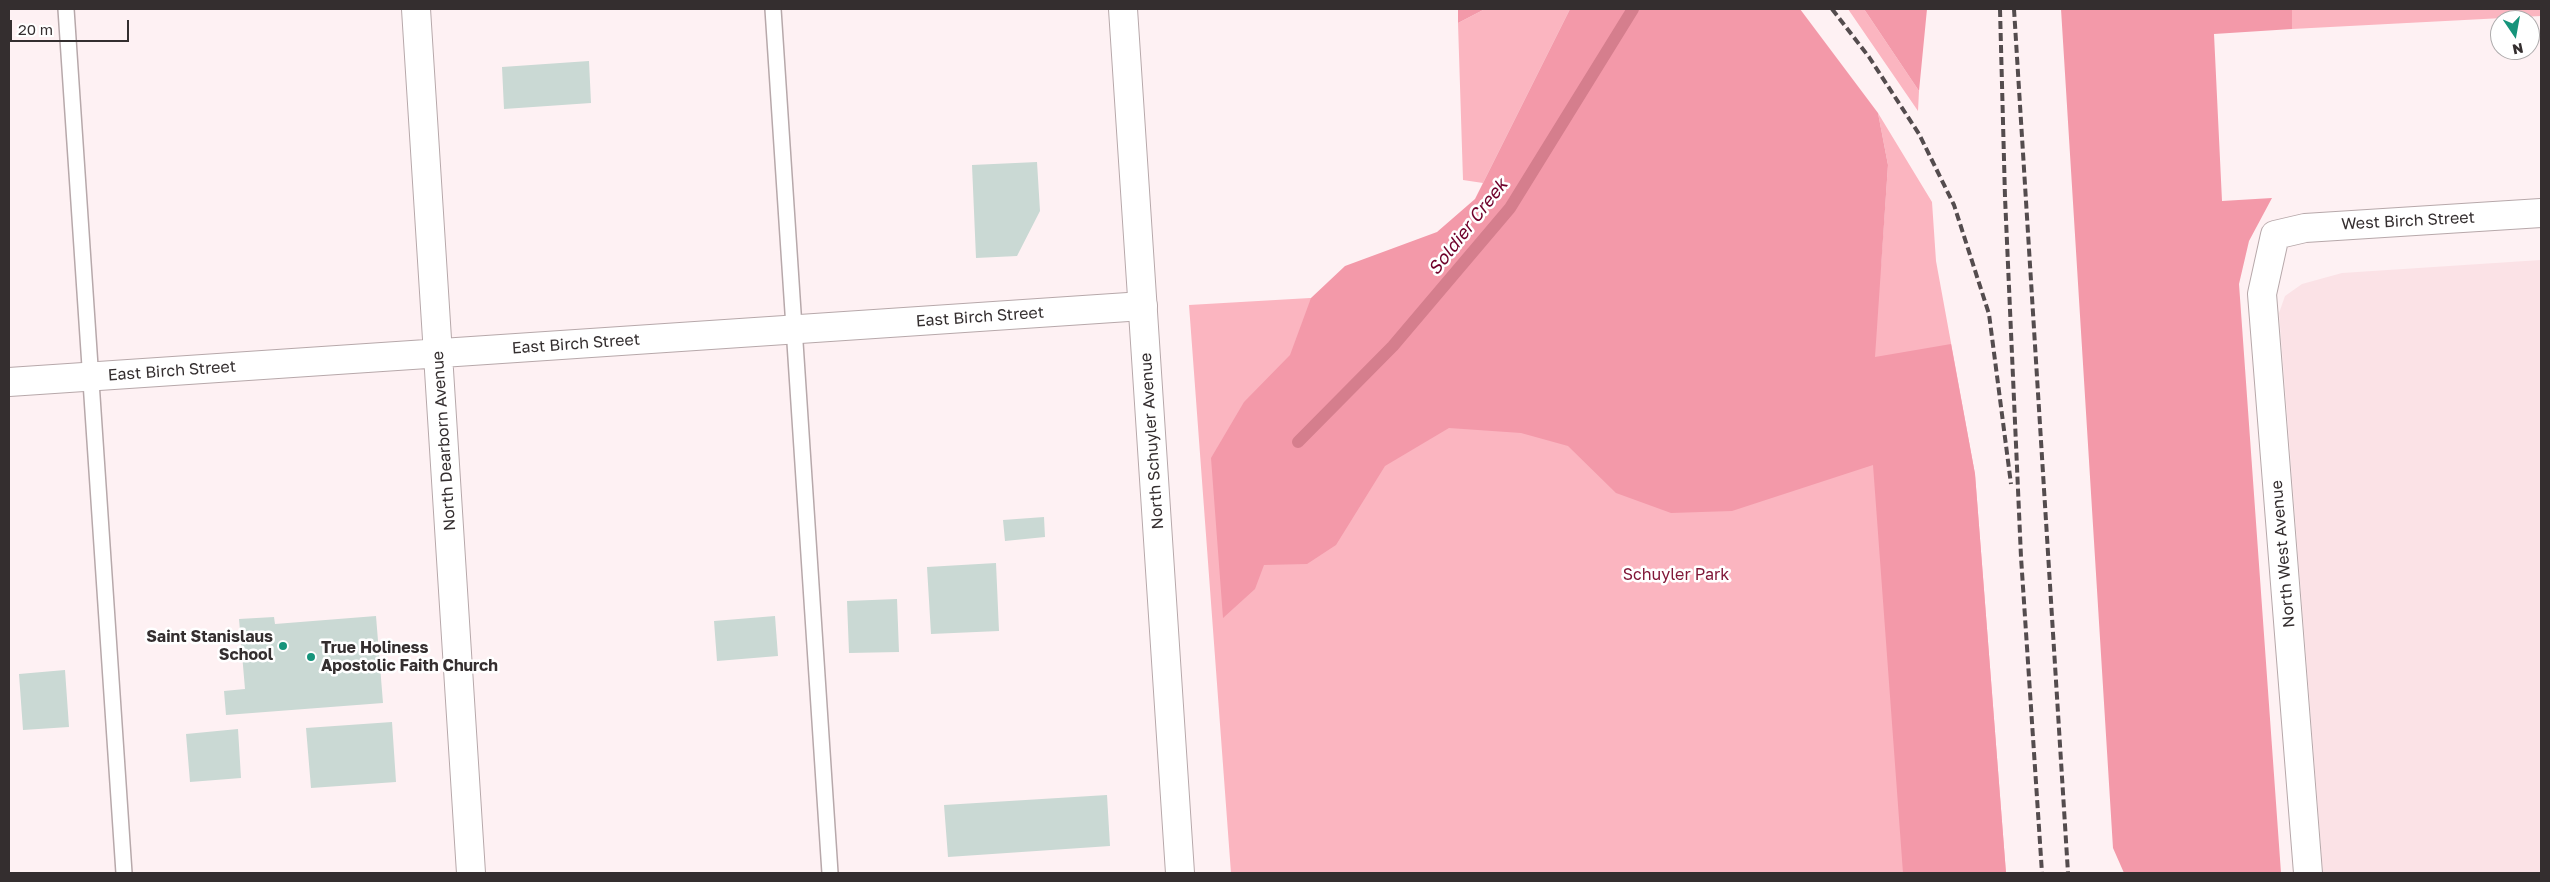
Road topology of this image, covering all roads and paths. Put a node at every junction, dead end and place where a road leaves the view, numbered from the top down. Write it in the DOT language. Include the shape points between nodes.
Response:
graph roads {
  1 [pos="66,9"];
  2 [pos="416,9"];
  3 [pos="773,9"];
  4 [pos="1123,9"];
  5 [pos="2541,214"];
  6 [pos="2275,235"];
  7 [pos="1143,306"];
  8 [pos="794,330"];
  9 [pos="438,353"];
  10 [pos="90,376"];
  11 [pos="9,382"];
  12 [pos="124,873"];
  13 [pos="471,873"];
  14 [pos="830,873"];
  15 [pos="1180,873"];
  16 [pos="2308,873"];
  1 -- 10 [label="lane"];
  2 -- 9 [label="street, North Dearborn Avenue"];
  3 -- 8 [label="lane"];
  4 -- 7 [label="street, North Schuyler Avenue"];
  5 -- 6 [label="street, West Birch Street" via="2304,228"];
  6 -- 16 [label="street, North West Avenue" via="2262,294"];
  7 -- 8 [label="street, East Birch Street"];
  7 -- 15 [label="street, North Schuyler Avenue"];
  8 -- 9 [label="street, East Birch Street"];
  8 -- 14 [label="lane"];
  9 -- 10 [label="street, East Birch Street"];
  9 -- 13 [label="street, North Dearborn Avenue"];
  10 -- 11 [label="street, East Birch Street"];
  10 -- 12 [label="lane"];
}
